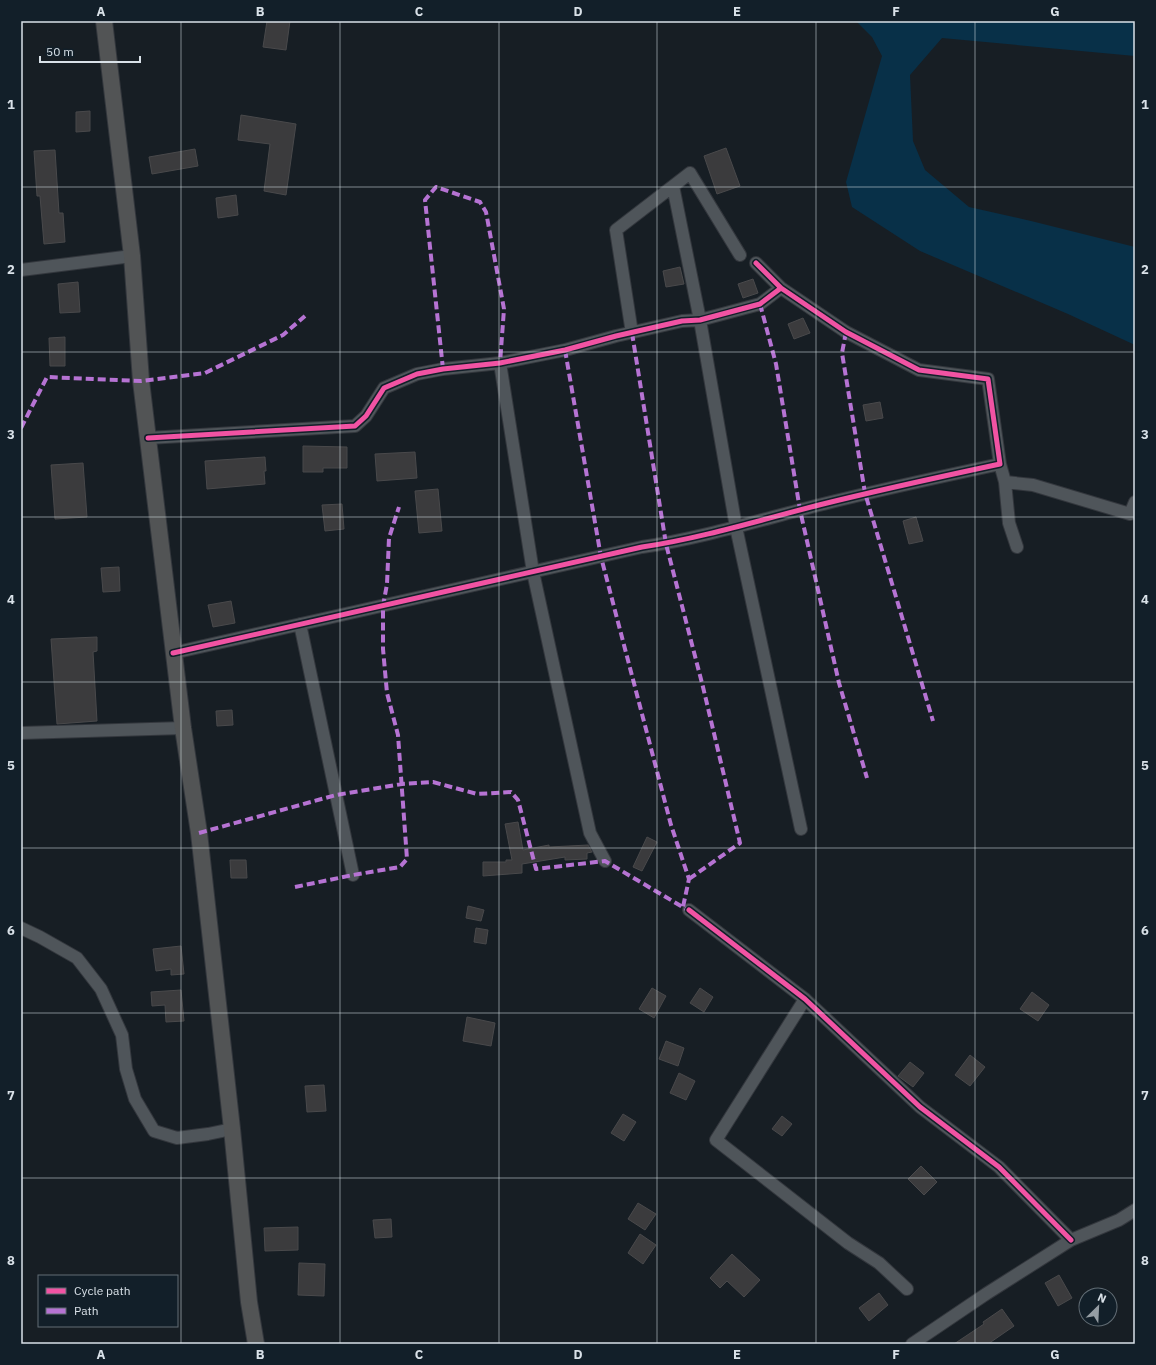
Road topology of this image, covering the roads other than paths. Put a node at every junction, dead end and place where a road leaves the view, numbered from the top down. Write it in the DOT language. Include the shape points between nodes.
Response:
graph roads {
  1 [pos="104,21"];
  2 [pos="673,186"];
  3 [pos="740,255"];
  4 [pos="132,256"];
  5 [pos="756,263"];
  6 [pos="21,270"];
  7 [pos="780,288"];
  8 [pos="700,320"];
  9 [pos="632,333"];
  10 [pos="500,363"];
  11 [pos="148,438"];
  12 [pos="1000,464"];
  13 [pos="1005,482"];
  14 [pos="1135,502"];
  15 [pos="736,527"];
  16 [pos="1017,547"];
  17 [pos="533,572"];
  18 [pos="300,624"];
  19 [pos="173,653"];
  20 [pos="183,728"];
  21 [pos="21,733"];
  22 [pos="801,829"];
  23 [pos="605,861"];
  24 [pos="353,875"];
  25 [pos="689,910"];
  26 [pos="21,928"];
  27 [pos="805,999"];
  28 [pos="232,1129"];
  29 [pos="1135,1210"];
  30 [pos="1071,1240"];
  31 [pos="907,1289"];
  32 [pos="256,1344"];
  33 [pos="912,1344"];
  1 -- 4 [label="main road"];
  2 -- 3 [label="street" via="690,172"];
  2 -- 8 [label="street"];
  2 -- 9 [label="street" via="616,230"];
  4 -- 6 [label="street"];
  4 -- 11 [label="main road"];
  5 -- 7 [label="street"];
  7 -- 8 [label="street" via="760,304"];
  7 -- 12 [label="street" via="846,332 919,370 988,379"];
  8 -- 9 [label="street" via="682,321"];
  8 -- 15 [label="street"];
  9 -- 10 [label="street"];
  10 -- 11 [label="street" via="417,374 384,388 366,416 355,426"];
  10 -- 17 [label="street"];
  11 -- 19 [label="main road"];
  12 -- 13 [label="street"];
  12 -- 15 [label="street" via="865,493"];
  13 -- 14 [label="street" via="1033,485 1130,514"];
  13 -- 16 [label="street" via="1009,523"];
  15 -- 17 [label="street"];
  15 -- 22 [label="street"];
  17 -- 18 [label="street"];
  17 -- 23 [label="street" via="590,833"];
  18 -- 19 [label="street"];
  18 -- 24 [label="street"];
  19 -- 20 [label="main road"];
  20 -- 21 [label="street"];
  20 -- 28 [label="main road" via="199,833"];
  25 -- 27 [label="street"];
  26 -- 28 [label="street" via="77,958 101,989 122,1035 126,1069 135,1099 154,1132 177,1138"];
  27 -- 30 [label="street" via="920,1107 999,1167"];
  27 -- 31 [label="street" via="716,1140 848,1244 879,1263"];
  28 -- 32 [label="main road" via="249,1302"];
  29 -- 30 [label="street"];
  30 -- 33 [label="street"];
}
